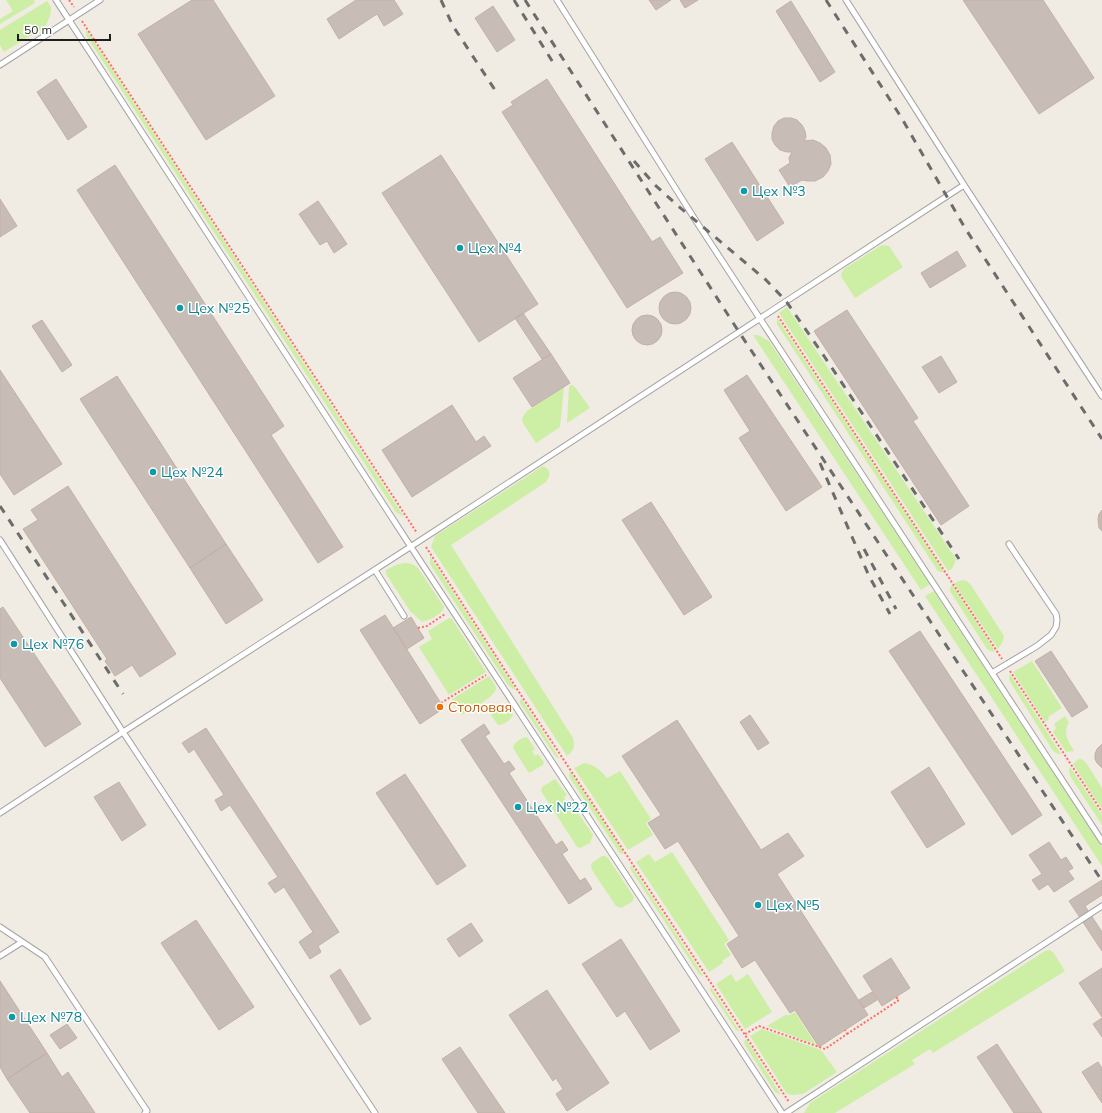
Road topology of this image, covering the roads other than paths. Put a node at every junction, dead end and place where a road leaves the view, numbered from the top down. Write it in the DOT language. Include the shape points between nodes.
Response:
graph roads {
  1 [pos="56,0"];
  2 [pos="99,0"];
  3 [pos="557,0"];
  4 [pos="846,0"];
  5 [pos="69,20"];
  6 [pos="0,65"];
  7 [pos="964,185"];
  8 [pos="759,319"];
  9 [pos="1102,396"];
  10 [pos="0,540"];
  11 [pos="1009,544"];
  12 [pos="411,547"];
  13 [pos="375,570"];
  14 [pos="404,616"];
  15 [pos="992,673"];
  16 [pos="123,732"];
  17 [pos="0,813"];
  18 [pos="1102,841"];
  19 [pos="1102,906"];
  20 [pos="0,927"];
  21 [pos="22,942"];
  22 [pos="0,956"];
  23 [pos="145,1113"];
  24 [pos="375,1113"];
  25 [pos="782,1113"];
  26 [pos="786,1113"];
  1 -- 5 [label="lane"];
  2 -- 5 [label="lane"];
  3 -- 8 [label="lane"];
  4 -- 7 [label="lane"];
  5 -- 6 [label="lane"];
  5 -- 12 [label="lane"];
  7 -- 8 [label="lane"];
  7 -- 9 [label="lane"];
  8 -- 12 [label="lane"];
  8 -- 15 [label="lane"];
  10 -- 16 [label="lane"];
  11 -- 15 [label="lane" via="1056,614 1057,620 1051,636"];
  12 -- 13 [label="lane"];
  12 -- 25 [label="lane"];
  13 -- 14 [label="lane"];
  13 -- 16 [label="lane"];
  15 -- 18 [label="lane"];
  16 -- 17 [label="lane"];
  16 -- 24 [label="lane"];
  19 -- 26 [label="lane"];
  20 -- 21 [label="lane"];
  21 -- 22 [label="lane"];
  21 -- 23 [label="lane" via="45,957 147,1111"];
}
